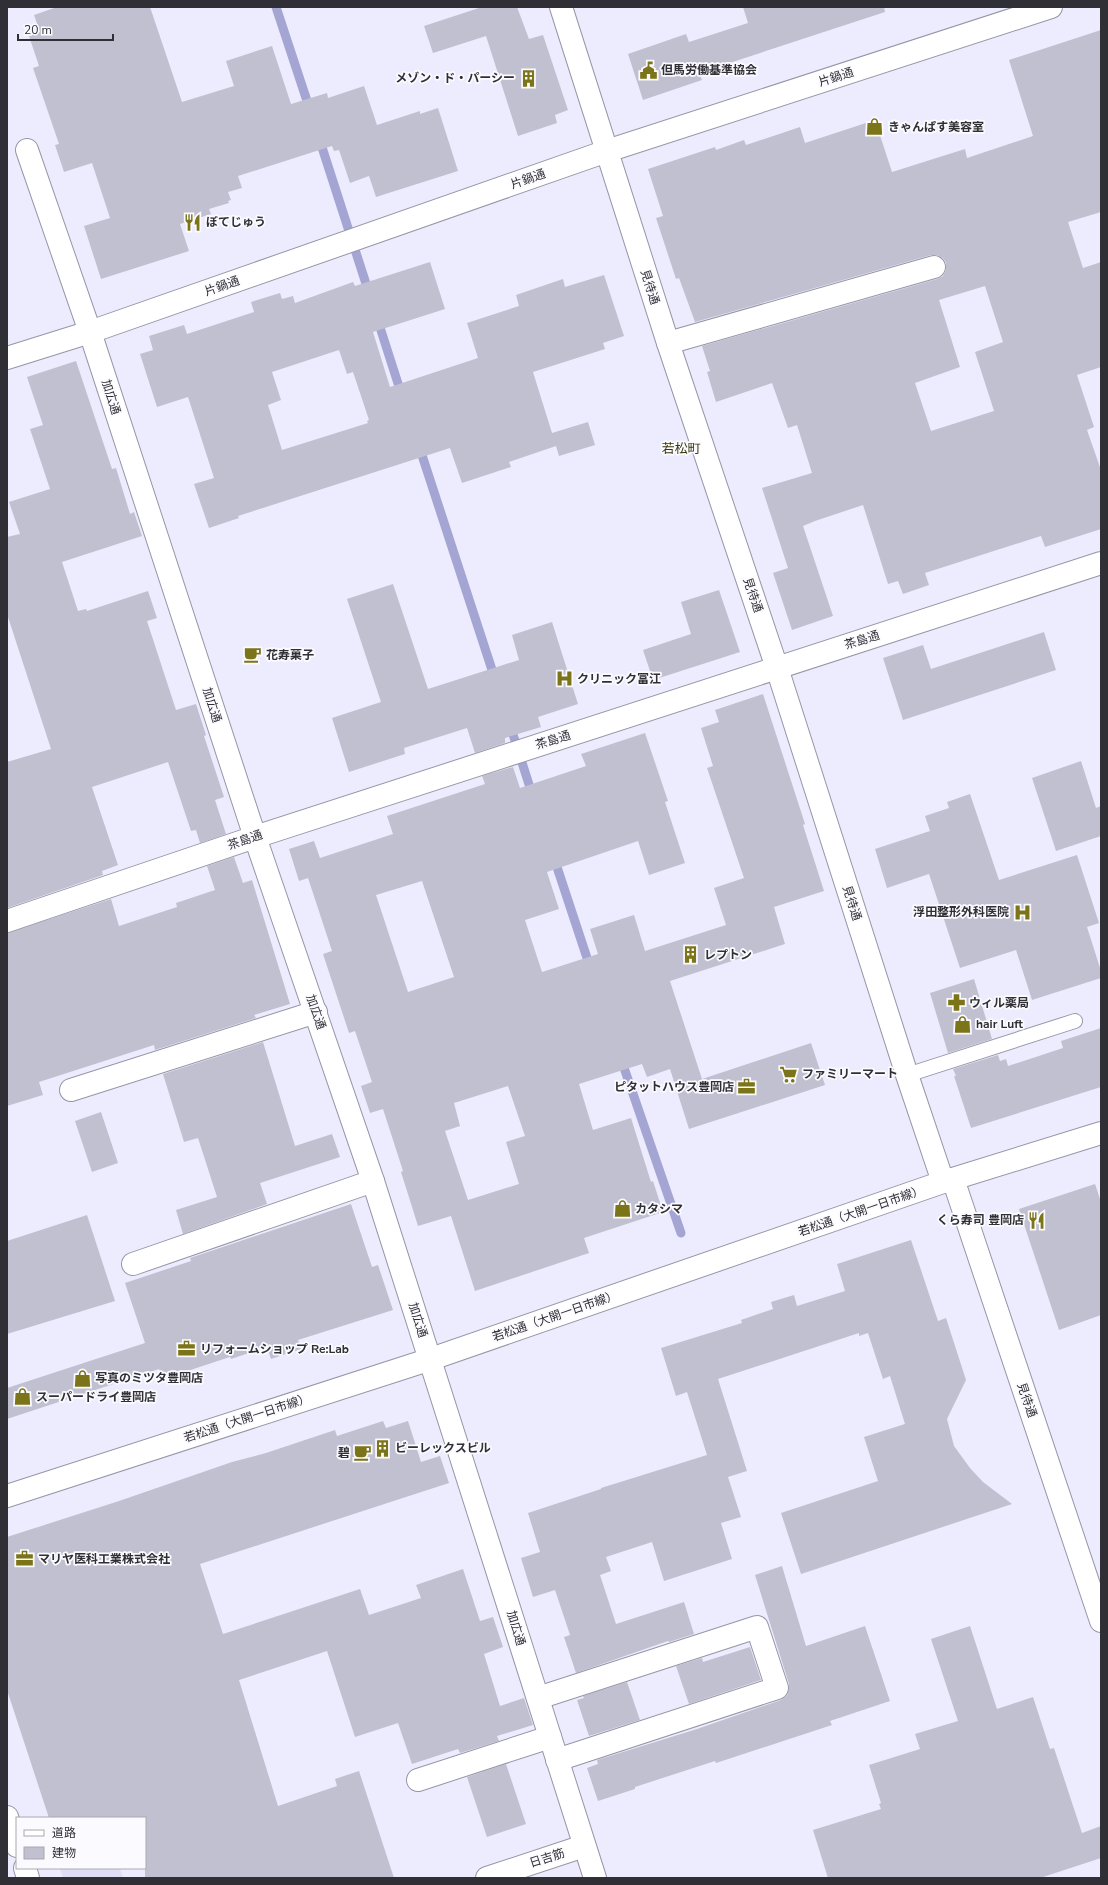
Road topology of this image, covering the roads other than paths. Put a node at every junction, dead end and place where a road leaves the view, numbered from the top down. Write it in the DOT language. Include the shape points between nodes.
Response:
graph roads {
  1 [pos="561,7"];
  2 [pos="1052,7"];
  3 [pos="27,150"];
  4 [pos="607,152"];
  5 [pos="934,267"];
  6 [pos="90,332"];
  7 [pos="668,343"];
  8 [pos="7,358"];
  9 [pos="1101,562"];
  10 [pos="777,668"];
  11 [pos="255,837"];
  12 [pos="7,921"];
  13 [pos="316,1012"];
  14 [pos="1075,1021"];
  15 [pos="907,1075"];
  16 [pos="70,1090"];
  17 [pos="1101,1133"];
  18 [pos="373,1181"];
  19 [pos="948,1181"];
  20 [pos="133,1264"];
  21 [pos="431,1359"];
  22 [pos="7,1496"];
  23 [pos="1101,1622"];
  24 [pos="538,1698"];
  25 [pos="550,1737"];
  26 [pos="558,1760"];
  27 [pos="418,1780"];
  28 [pos="7,1818"];
  29 [pos="16,1843"];
  30 [pos="584,1846"];
  31 [pos="487,1878"];
  32 [pos="595,1878"];
  1 -- 4 [label="street, 見待通"];
  2 -- 4 [label="street, 片鍋通"];
  3 -- 6 [label="street, 加広通"];
  4 -- 6 [label="street, 片鍋通"];
  4 -- 7 [label="street, 見待通"];
  5 -- 7 [label="street"];
  6 -- 8 [label="street, 片鍋通"];
  6 -- 11 [label="street, 加広通"];
  7 -- 10 [label="street, 見待通"];
  9 -- 10 [label="street, 茶島通"];
  10 -- 11 [label="street, 茶島通"];
  10 -- 15 [label="street, 見待通"];
  11 -- 12 [label="street, 茶島通"];
  11 -- 13 [label="street, 加広通"];
  13 -- 16 [label="street"];
  13 -- 18 [label="street, 加広通"];
  14 -- 15 [label="lane"];
  15 -- 19 [label="street, 見待通"];
  17 -- 19 [label="street, 若松通（大開一日市線）"];
  18 -- 20 [label="street"];
  18 -- 21 [label="street, 加広通"];
  19 -- 21 [label="street, 若松通（大開一日市線）"];
  19 -- 23 [label="street, 見待通"];
  21 -- 22 [label="street, 若松通（大開一日市線）"];
  21 -- 24 [label="street, 加広通"];
  24 -- 25 [label="street, 加広通"];
  24 -- 26 [label="street" via="757,1627 777,1688"];
  25 -- 26 [label="street, 加広通"];
  25 -- 27 [label="street"];
  26 -- 30 [label="street, 加広通"];
  28 -- 29 [label="street"];
  30 -- 31 [label="street, 日吉筋"];
  30 -- 32 [label="street, 加広通"];
}
